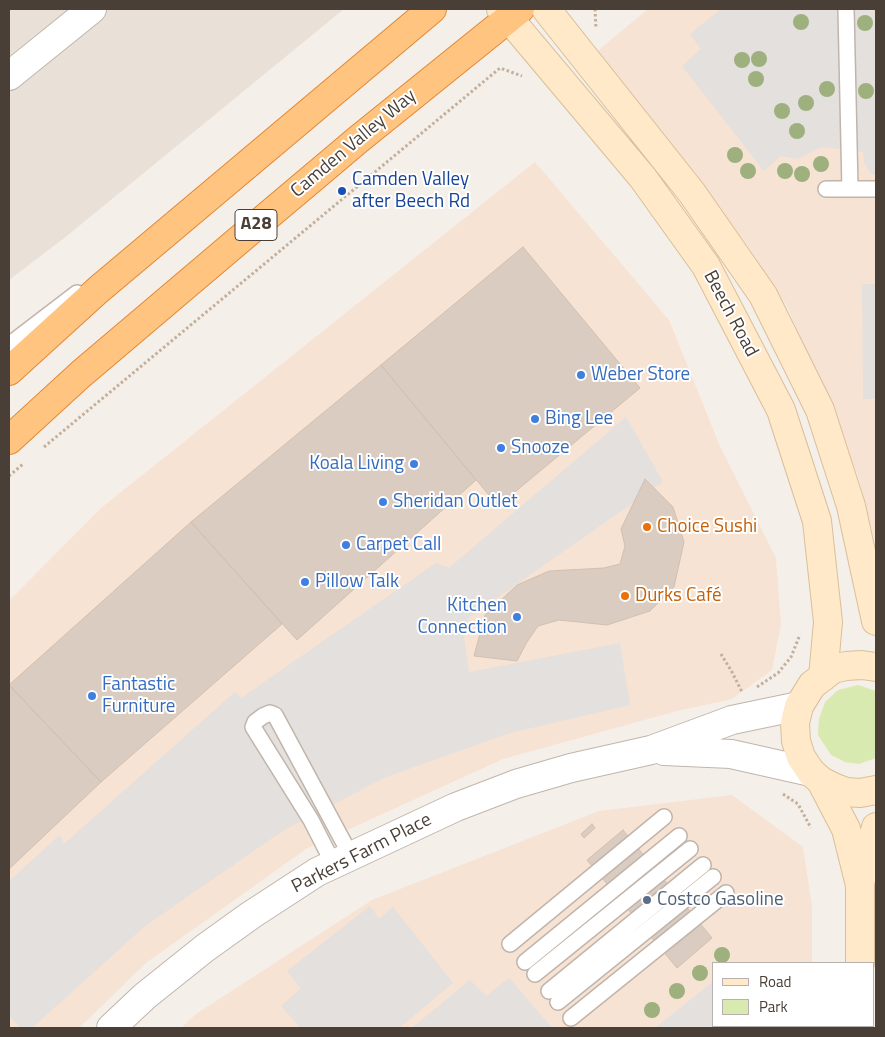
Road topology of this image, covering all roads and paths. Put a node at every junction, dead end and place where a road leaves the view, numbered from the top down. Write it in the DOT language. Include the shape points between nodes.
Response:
graph roads {
  1 [pos="92,9"];
  2 [pos="432,9"];
  3 [pos="546,9"];
  4 [pos="846,9"];
  5 [pos="510,12"];
  6 [pos="9,76"];
  7 [pos="527,78"];
  8 [pos="262,151"];
  9 [pos="826,189"];
  10 [pos="850,189"];
  11 [pos="876,189"];
  12 [pos="9,345"];
  13 [pos="9,371"];
  14 [pos="9,440"];
  15 [pos="40,450"];
  16 [pos="25,462"];
  17 [pos="9,476"];
  18 [pos="876,621"];
  19 [pos="800,629"];
  20 [pos="721,654"];
  21 [pos="876,667"];
  22 [pos="823,677"];
  23 [pos="799,706"];
  24 [pos="651,750"];
  25 [pos="816,776"];
  26 [pos="876,790"];
  27 [pos="778,791"];
  28 [pos="664,817"];
  29 [pos="876,827"];
  30 [pos="811,828"];
  31 [pos="679,836"];
  32 [pos="690,849"];
  33 [pos="343,860"];
  34 [pos="708,871"];
  35 [pos="860,885"];
  36 [pos="726,893"];
  37 [pos="510,944"];
  38 [pos="525,962"];
  39 [pos="860,962"];
  40 [pos="535,974"];
  41 [pos="553,996"];
  42 [pos="571,1018"];
  43 [pos="111,1028"];
  1 -- 6 [label="street"];
  2 -- 8 [label="highway, A28"];
  3 -- 18 [label="main road, Beech Road" via="692,193 763,295 820,410 851,506"];
  4 -- 10 [label="lane"];
  5 -- 14 [label="highway, Camden Valley Way / A28" via="81,374"];
  5 -- 22 [label="main road, Beech Road" via="643,178 706,266 780,410 817,521 828,622"];
  7 -- 15 [label="path" via="500,68"];
  8 -- 12 [label="lane"];
  8 -- 13 [label="highway, A28" via="98,290"];
  9 -- 10 [label="lane"];
  10 -- 11 [label="lane"];
  16 -- 17 [label="path"];
  19 -- 20 [label="path" via="791,656 778,673 742,694"];
  21 -- 22 [label="main road" via="846,666 833,669"];
  22 -- 23 [label="main road" via="812,685"];
  23 -- 24 [label="street, Parkers Farm Place" via="732,720"];
  23 -- 25 [label="main road" via="795,723 796,741 801,757"];
  24 -- 25 [label="street, Parkers Farm Place" via="731,754"];
  24 -- 33 [label="street, Parkers Farm Place" via="516,784 456,807"];
  25 -- 26 [label="main road" via="846,792"];
  25 -- 35 [label="main road" via="846,829"];
  27 -- 30 [label="path" via="798,804"];
  28 -- 37 [label="lane"];
  29 -- 35 [label="main road"];
  31 -- 38 [label="lane"];
  32 -- 40 [label="lane"];
  33 -- 33 [label="lane" via="311,820 253,727 263,716 275,715"];
  33 -- 43 [label="street, Parkers Farm Place" via="316,872 213,942 145,996"];
  34 -- 41 [label="lane"];
  35 -- 39 [label="main road"];
  36 -- 42 [label="lane"];
}
